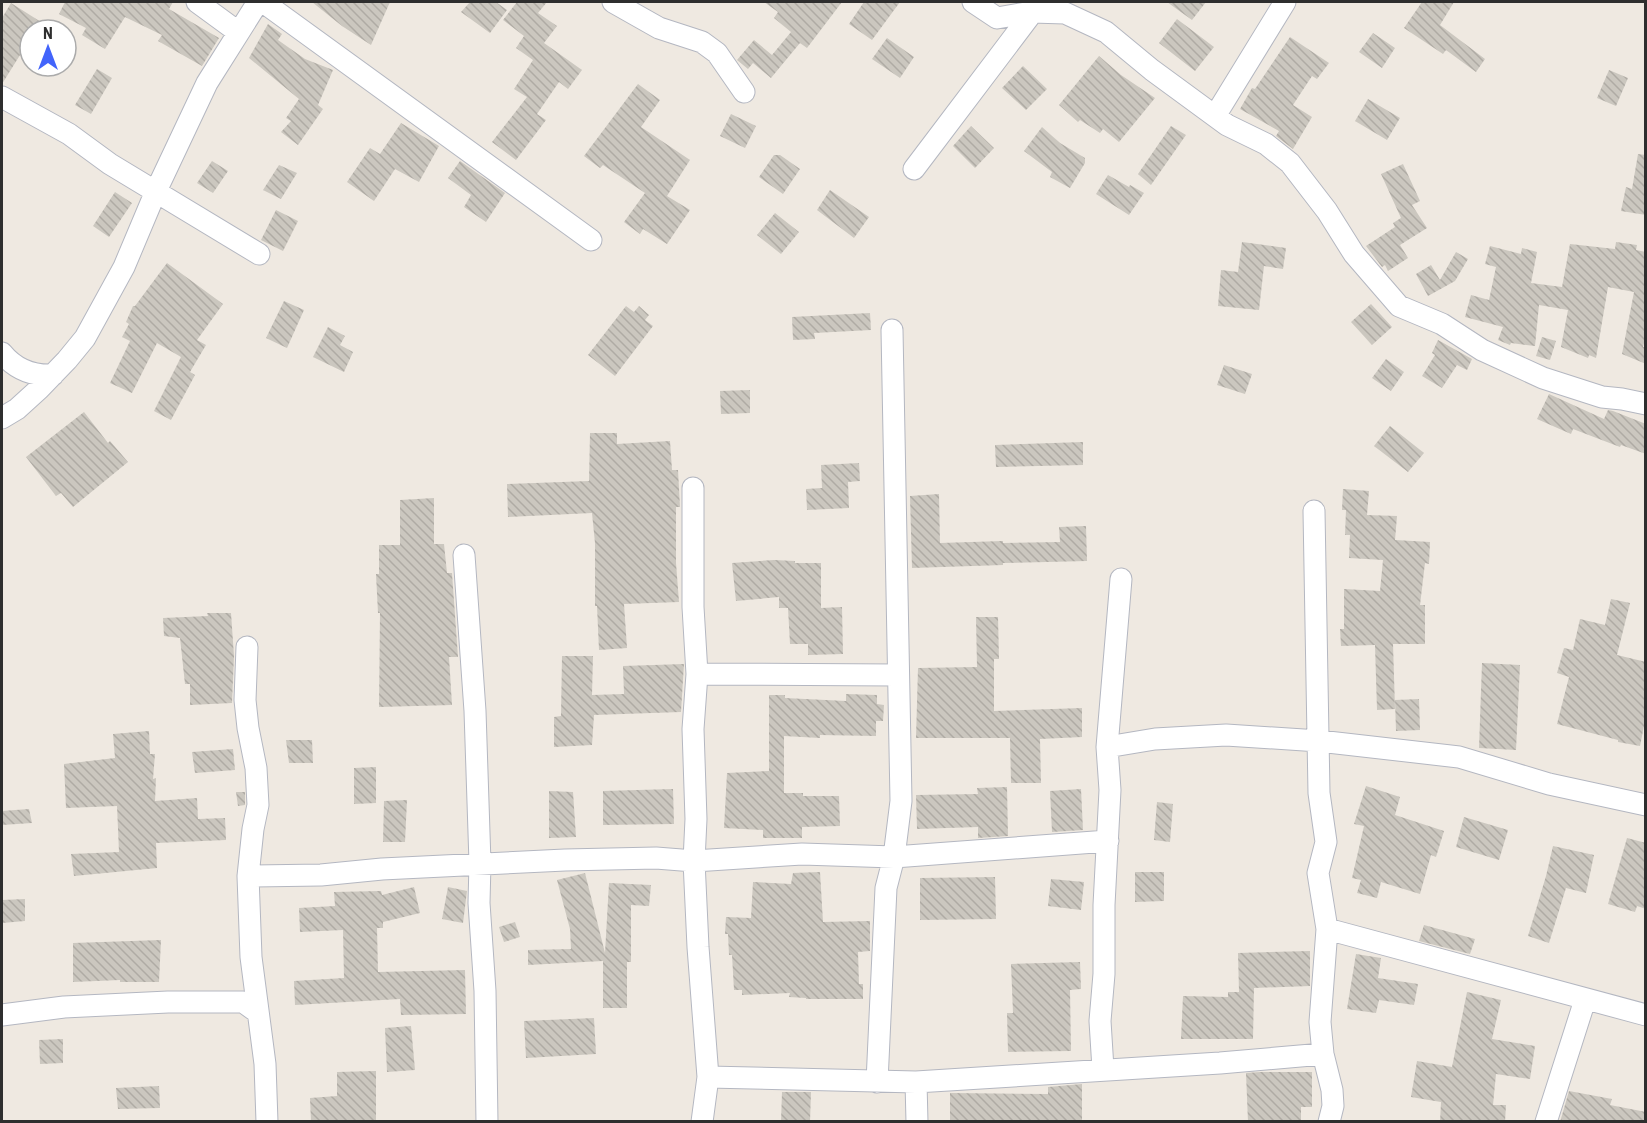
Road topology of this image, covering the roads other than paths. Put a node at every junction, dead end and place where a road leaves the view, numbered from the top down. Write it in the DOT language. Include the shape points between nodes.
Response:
graph roads {
  1 [pos="197,2"];
  2 [pos="258,2"];
  3 [pos="263,2"];
  4 [pos="613,2"];
  5 [pos="973,2"];
  6 [pos="1286,2"];
  7 [pos="1036,7"];
  8 [pos="238,32"];
  9 [pos="744,92"];
  10 [pos="2,97"];
  11 [pos="1215,116"];
  12 [pos="914,169"];
  13 [pos="156,191"];
  14 [pos="591,240"];
  15 [pos="259,254"];
  16 [pos="892,330"];
  17 [pos="2,353"];
  18 [pos="53,375"];
  19 [pos="1646,404"];
  20 [pos="2,418"];
  21 [pos="693,488"];
  22 [pos="1314,511"];
  23 [pos="464,555"];
  24 [pos="1121,579"];
  25 [pos="247,647"];
  26 [pos="697,674"];
  27 [pos="897,675"];
  28 [pos="1319,741"];
  29 [pos="1107,747"];
  30 [pos="1646,805"];
  31 [pos="1108,841"];
  32 [pos="894,857"];
  33 [pos="694,861"];
  34 [pos="480,863"];
  35 [pos="248,876"];
  36 [pos="1327,929"];
  37 [pos="1585,1000"];
  38 [pos="257,1012"];
  39 [pos="2,1015"];
  40 [pos="1646,1016"];
  41 [pos="1323,1054"];
  42 [pos="1103,1069"];
  43 [pos="708,1077"];
  44 [pos="877,1082"];
  45 [pos="916,1082"];
  46 [pos="267,1122"];
  47 [pos="487,1122"];
  48 [pos="702,1122"];
  49 [pos="917,1122"];
  50 [pos="1329,1122"];
  51 [pos="1546,1122"];
  1 -- 8 [label="street"];
  2 -- 8 [label="street"];
  3 -- 14 [label="street"];
  4 -- 9 [label="street" via="659,28 702,42 717,53"];
  5 -- 7 [label="street" via="997,18"];
  6 -- 11 [label="street"];
  7 -- 11 [label="street" via="1065,13 1106,32"];
  7 -- 12 [label="street"];
  8 -- 13 [label="street" via="207,83"];
  10 -- 13 [label="street" via="69,134"];
  11 -- 19 [label="street" via="1266,144 1290,163 1354,254 1399,306 1442,324 1482,350 1543,378 1602,397"];
  13 -- 15 [label="street"];
  13 -- 18 [label="street" via="124,267 85,338"];
  16 -- 27 [label="street"];
  17 -- 18 [label="street" via="31,374"];
  18 -- 20 [label="street"];
  21 -- 26 [label="street"];
  22 -- 28 [label="street"];
  23 -- 34 [label="street"];
  24 -- 29 [label="street"];
  25 -- 35 [label="street" via="245,700 258,805"];
  26 -- 27 [label="street"];
  26 -- 33 [label="street" via="693,729"];
  27 -- 32 [label="street" via="901,801"];
  28 -- 29 [label="street" via="1226,735 1155,739"];
  28 -- 30 [label="street" via="1459,757 1549,784"];
  28 -- 36 [label="street" via="1319,793 1326,842 1318,873"];
  29 -- 31 [label="street"];
  31 -- 32 [label="street"];
  31 -- 42 [label="street" via="1100,1021"];
  32 -- 33 [label="street" via="802,854"];
  32 -- 44 [label="street" via="886,888"];
  33 -- 34 [label="street" via="657,858"];
  33 -- 43 [label="street"];
  34 -- 35 [label="street" via="321,875"];
  34 -- 47 [label="street"];
  35 -- 38 [label="street" via="250,957"];
  36 -- 37 [label="street"];
  36 -- 41 [label="street" via="1320,1022"];
  37 -- 40 [label="street"];
  37 -- 51 [label="street"];
  38 -- 39 [label="street" via="243,1002 179,1002 64,1007"];
  38 -- 46 [label="street" via="265,1064"];
  41 -- 42 [label="street"];
  41 -- 50 [label="street" via="1332,1090"];
  42 -- 45 [label="street"];
  43 -- 44 [label="street"];
  43 -- 48 [label="street"];
  44 -- 45 [label="street"];
  45 -- 49 [label="street"];
}
